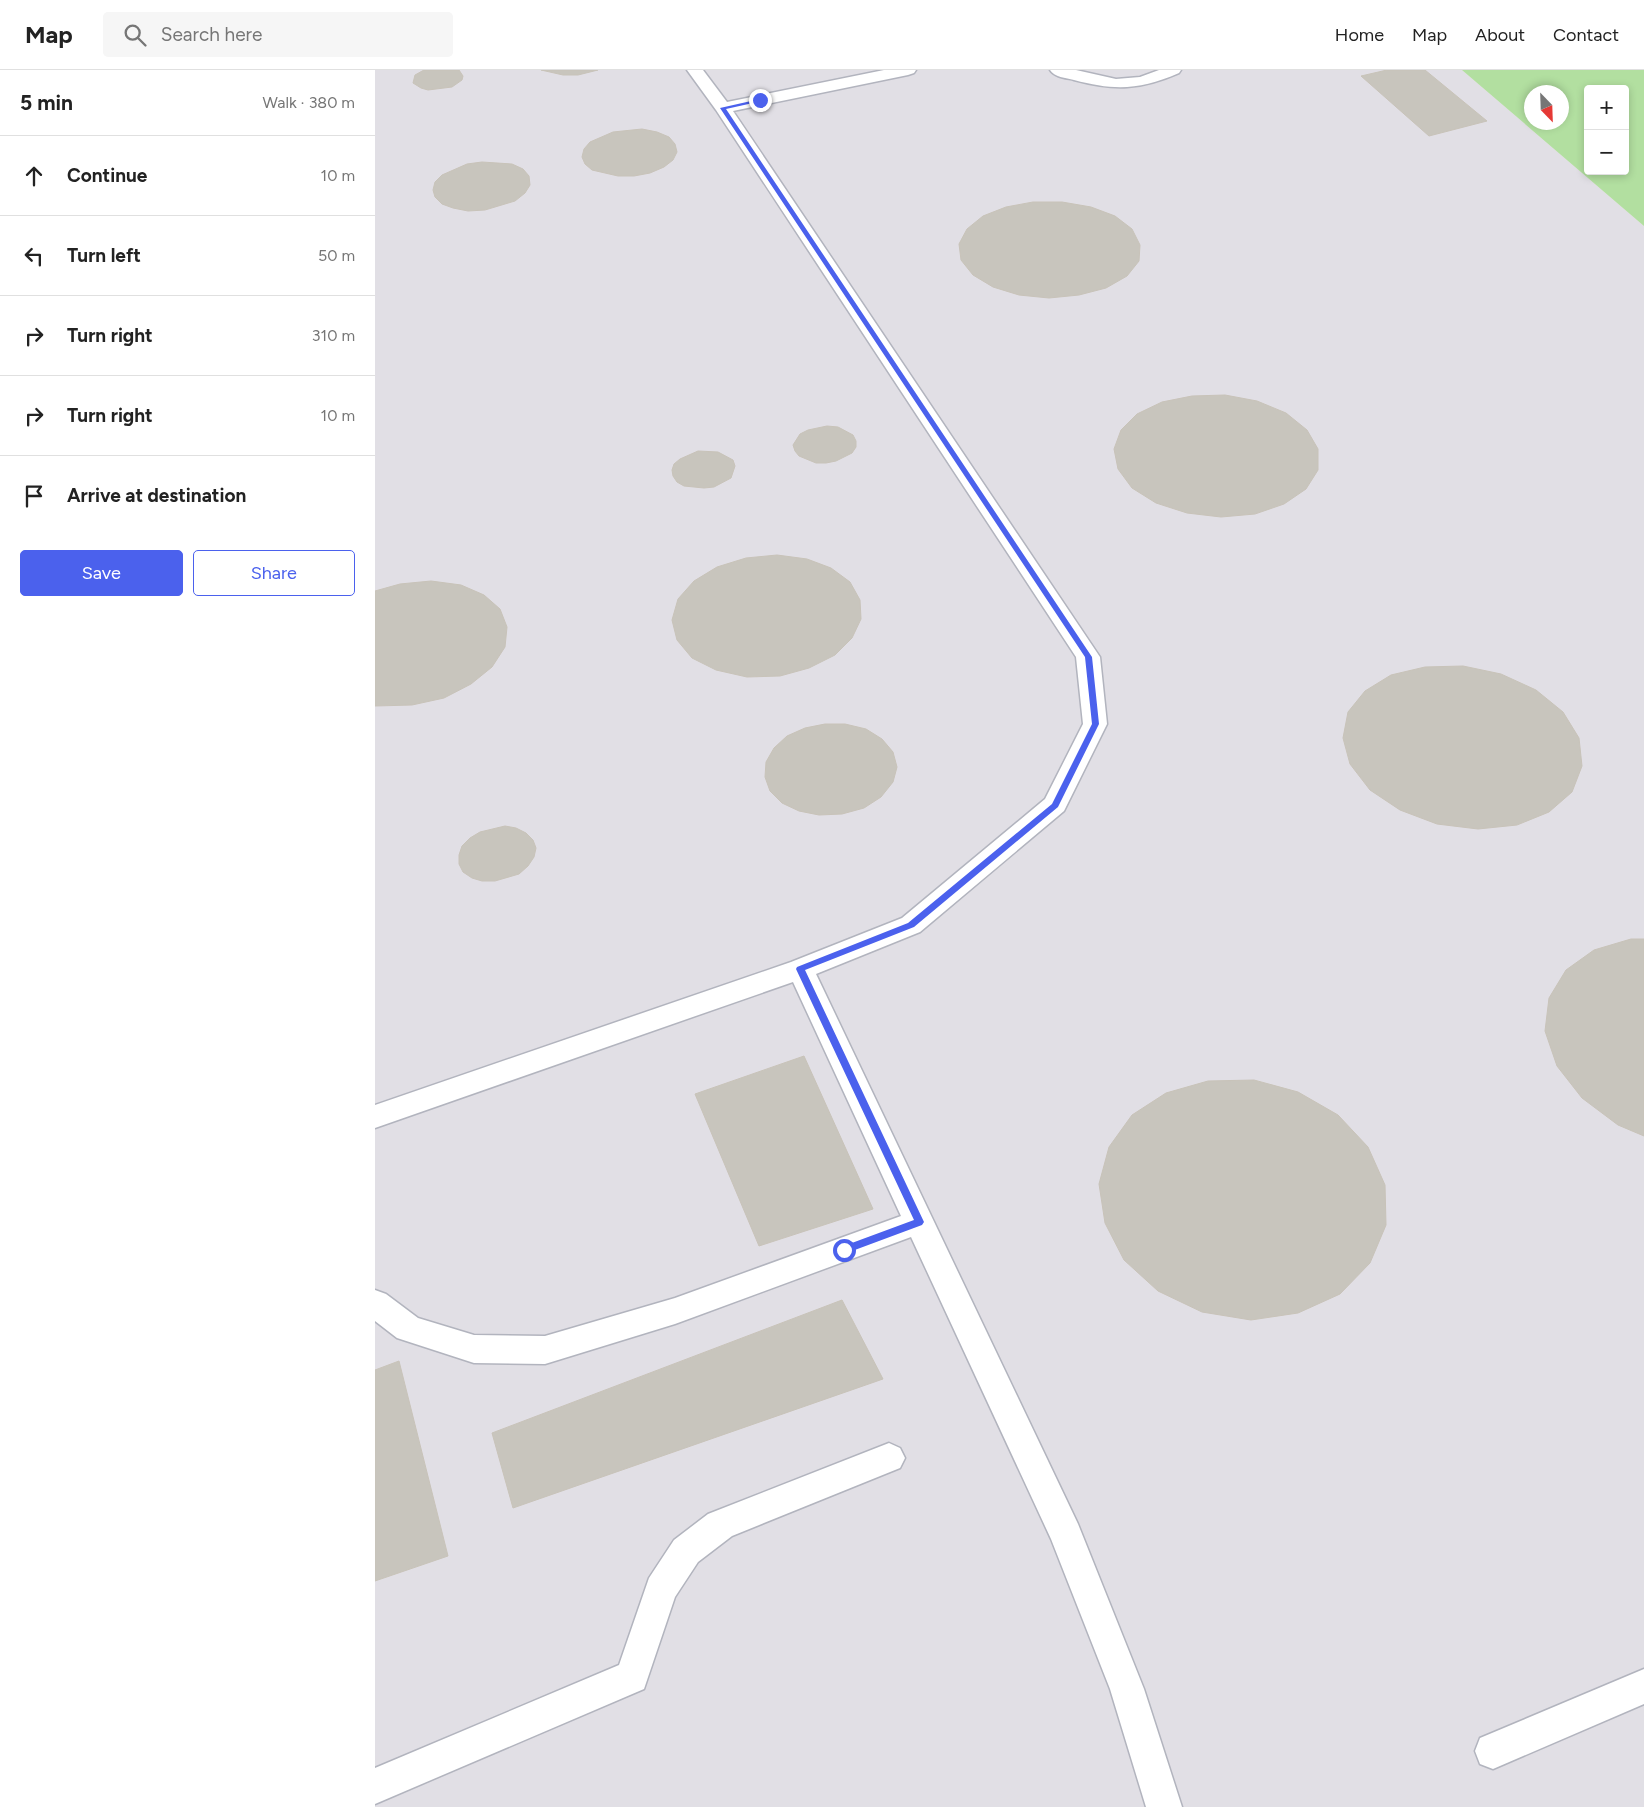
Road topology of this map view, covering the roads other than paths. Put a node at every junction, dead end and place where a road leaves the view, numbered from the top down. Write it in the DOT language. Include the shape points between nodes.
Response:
graph roads {
  1 [pos="695,70"];
  2 [pos="908,70"];
  3 [pos="1058,70"];
  4 [pos="1173,70"];
  5 [pos="723,108"];
  6 [pos="800,969"];
  7 [pos="375,1117"];
  8 [pos="919,1222"];
  9 [pos="375,1303"];
  10 [pos="889,1458"];
  11 [pos="1644,1686"];
  12 [pos="1493,1751"];
  13 [pos="375,1786"];
  14 [pos="1164,1807"];
  1 -- 5 [label="lane"];
  2 -- 5 [label="lane"];
  3 -- 4 [label="lane" via="1114,85 1134,84"];
  5 -- 6 [label="lane" via="1089,657 1095,724 1055,806 911,925"];
  6 -- 7 [label="lane"];
  6 -- 8 [label="lane"];
  8 -- 9 [label="lane" via="675,1311 545,1350 474,1349 408,1328"];
  8 -- 14 [label="lane" via="1067,1535 1127,1689"];
  10 -- 13 [label="lane" via="720,1525 686,1550 661,1589 633,1677"];
  11 -- 12 [label="lane"];
}
